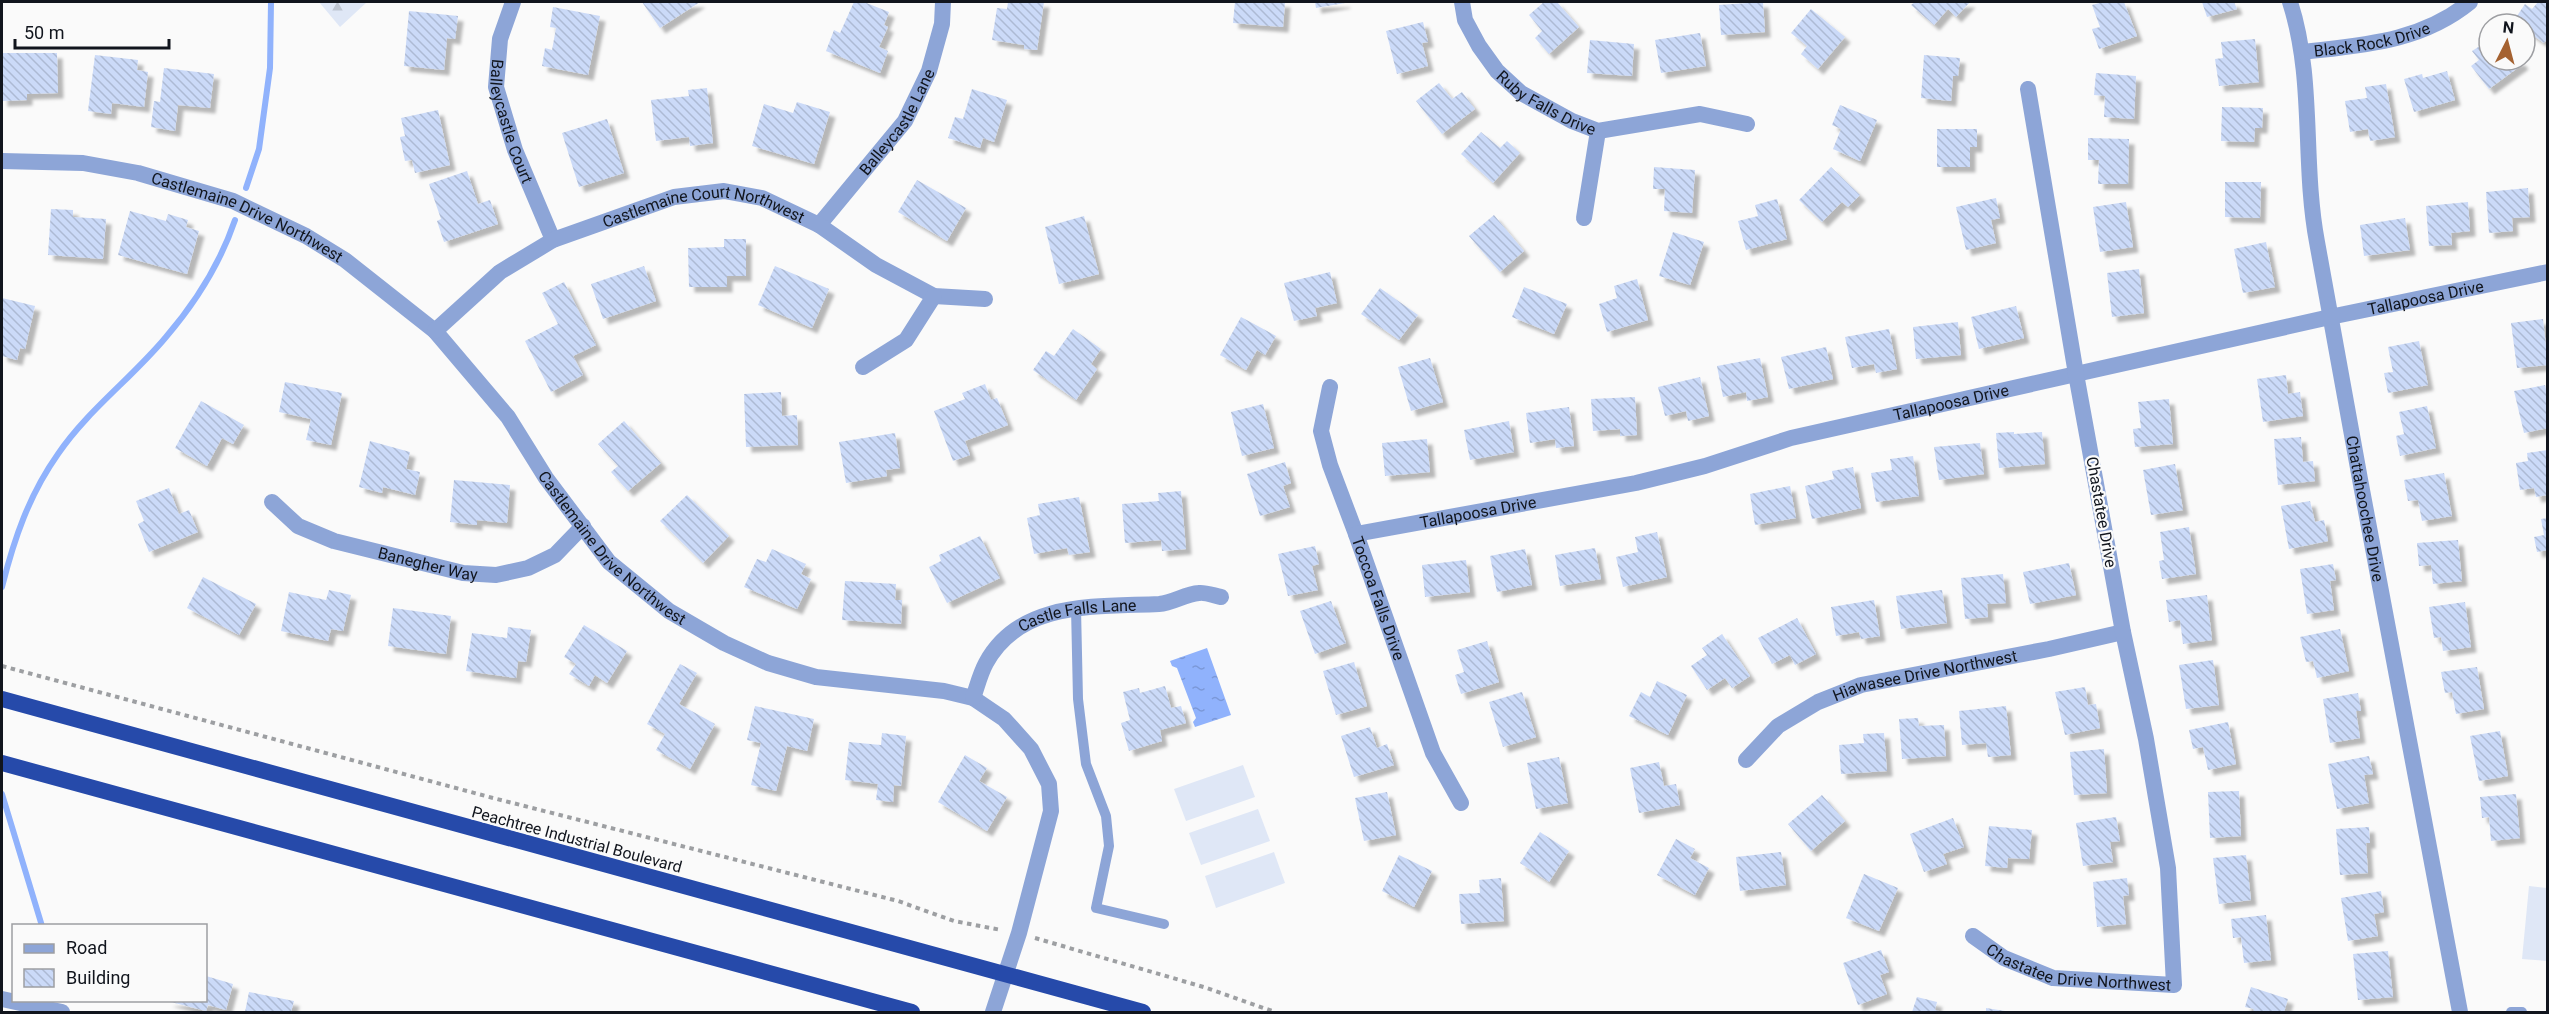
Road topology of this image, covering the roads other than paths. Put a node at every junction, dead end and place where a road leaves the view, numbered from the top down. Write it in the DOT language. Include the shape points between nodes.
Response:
graph roads {
  1 [pos="513,2"];
  2 [pos="943,2"];
  3 [pos="1461,2"];
  4 [pos="2290,2"];
  5 [pos="2470,2"];
  6 [pos="2303,52"];
  7 [pos="2028,89"];
  8 [pos="1747,124"];
  9 [pos="1598,131"];
  10 [pos="2,161"];
  11 [pos="1584,218"];
  12 [pos="819,225"];
  13 [pos="553,240"];
  14 [pos="2547,272"];
  15 [pos="934,296"];
  16 [pos="985,299"];
  17 [pos="2330,317"];
  18 [pos="435,331"];
  19 [pos="863,367"];
  20 [pos="2076,374"];
  21 [pos="1330,387"];
  22 [pos="272,502"];
  23 [pos="583,526"];
  24 [pos="1356,534"];
  25 [pos="1221,597"];
  26 [pos="1076,608"];
  27 [pos="2123,632"];
  28 [pos="973,698"];
  29 [pos="2,699"];
  30 [pos="1746,760"];
  31 [pos="2,763"];
  32 [pos="1461,803"];
  33 [pos="1164,924"];
  34 [pos="2173,935"];
  35 [pos="1973,936"];
  36 [pos="1005,975"];
  37 [pos="16,1002"];
  38 [pos="62,1012"];
  39 [pos="912,1012"];
  40 [pos="993,1012"];
  41 [pos="1143,1012"];
  42 [pos="2460,1012"];
  1 -- 13 [label="street, Balleycastle Court" via="500,39 496,87 515,150"];
  2 -- 12 [label="street, Balleycastle Lane" via="942,24 929,71 905,121"];
  3 -- 9 [label="street, Ruby Falls Drive" via="1465,20 1497,71 1521,93"];
  4 -- 6 [label="street, Chattahoochee Drive"];
  5 -- 6 [label="street, Black Rock Drive" via="2432,27 2384,43"];
  6 -- 17 [label="street, Chattahoochee Drive" via="2313,223"];
  7 -- 20 [label="street, Chastatee Drive"];
  8 -- 9 [label="street, Ruby Falls Drive" via="1700,114"];
  9 -- 11 [label="street"];
  10 -- 18 [label="street, Castlemaine Drive Northwest" via="83,163 138,173 232,201 306,236 345,260"];
  12 -- 13 [label="street, Castlemaine Court Northwest" via="762,198 724,191 674,197"];
  12 -- 15 [label="street, Castlemaine Court Northwest" via="876,265"];
  13 -- 18 [label="street, Castlemaine Court Northwest" via="500,272"];
  14 -- 17 [label="street, Tallapoosa Drive"];
  15 -- 16 [label="street, Castlemaine Court Northwest"];
  15 -- 19 [label="street" via="906,339"];
  17 -- 20 [label="street, Tallapoosa Drive"];
  17 -- 42 [label="street, Chattahoochee Drive"];
  18 -- 23 [label="street, Castlemaine Drive Northwest" via="508,417 546,478"];
  20 -- 24 [label="street, Tallapoosa Drive" via="1791,438 1636,483"];
  20 -- 27 [label="street, Chastatee Drive"];
  21 -- 24 [label="street, Toccoa Falls Drive" via="1321,431"];
  22 -- 23 [label="street, Banegher Way" via="298,526 334,541 463,573 496,575 528,568 555,555"];
  23 -- 28 [label="street, Castlemaine Drive Northwest" via="609,562 669,610 724,643 768,663 816,676"];
  24 -- 32 [label="street, Toccoa Falls Drive" via="1433,753"];
  25 -- 26 [label="street, Castle Falls Lane" via="1200,592 1168,604"];
  26 -- 28 [label="street, Castle Falls Lane" via="1028,620 1005,638 986,663"];
  26 -- 33 [label="lane" via="1078,699 1086,764 1106,816 1109,846 1096,908"];
  27 -- 30 [label="street, Hiawasee Drive Northwest" via="1862,685 1818,702 1778,726"];
  27 -- 34 [label="street, Chastatee Drive" via="2168,868"];
  28 -- 36 [label="street, Castlemaine Drive Northwest" via="1004,719 1031,749 1049,784 1052,811"];
  29 -- 36 [label="highway, Peachtree Industrial Boulevard"];
  31 -- 39 [label="highway"];
  34 -- 35 [label="street, Chastatee Drive Northwest" via="2174,985 2053,978 2004,958"];
  36 -- 40 [label="street, Castlemaine Drive Northwest"];
  36 -- 41 [label="highway, Peachtree Industrial Boulevard"];
  37 -- 38 [label="street"];
}
